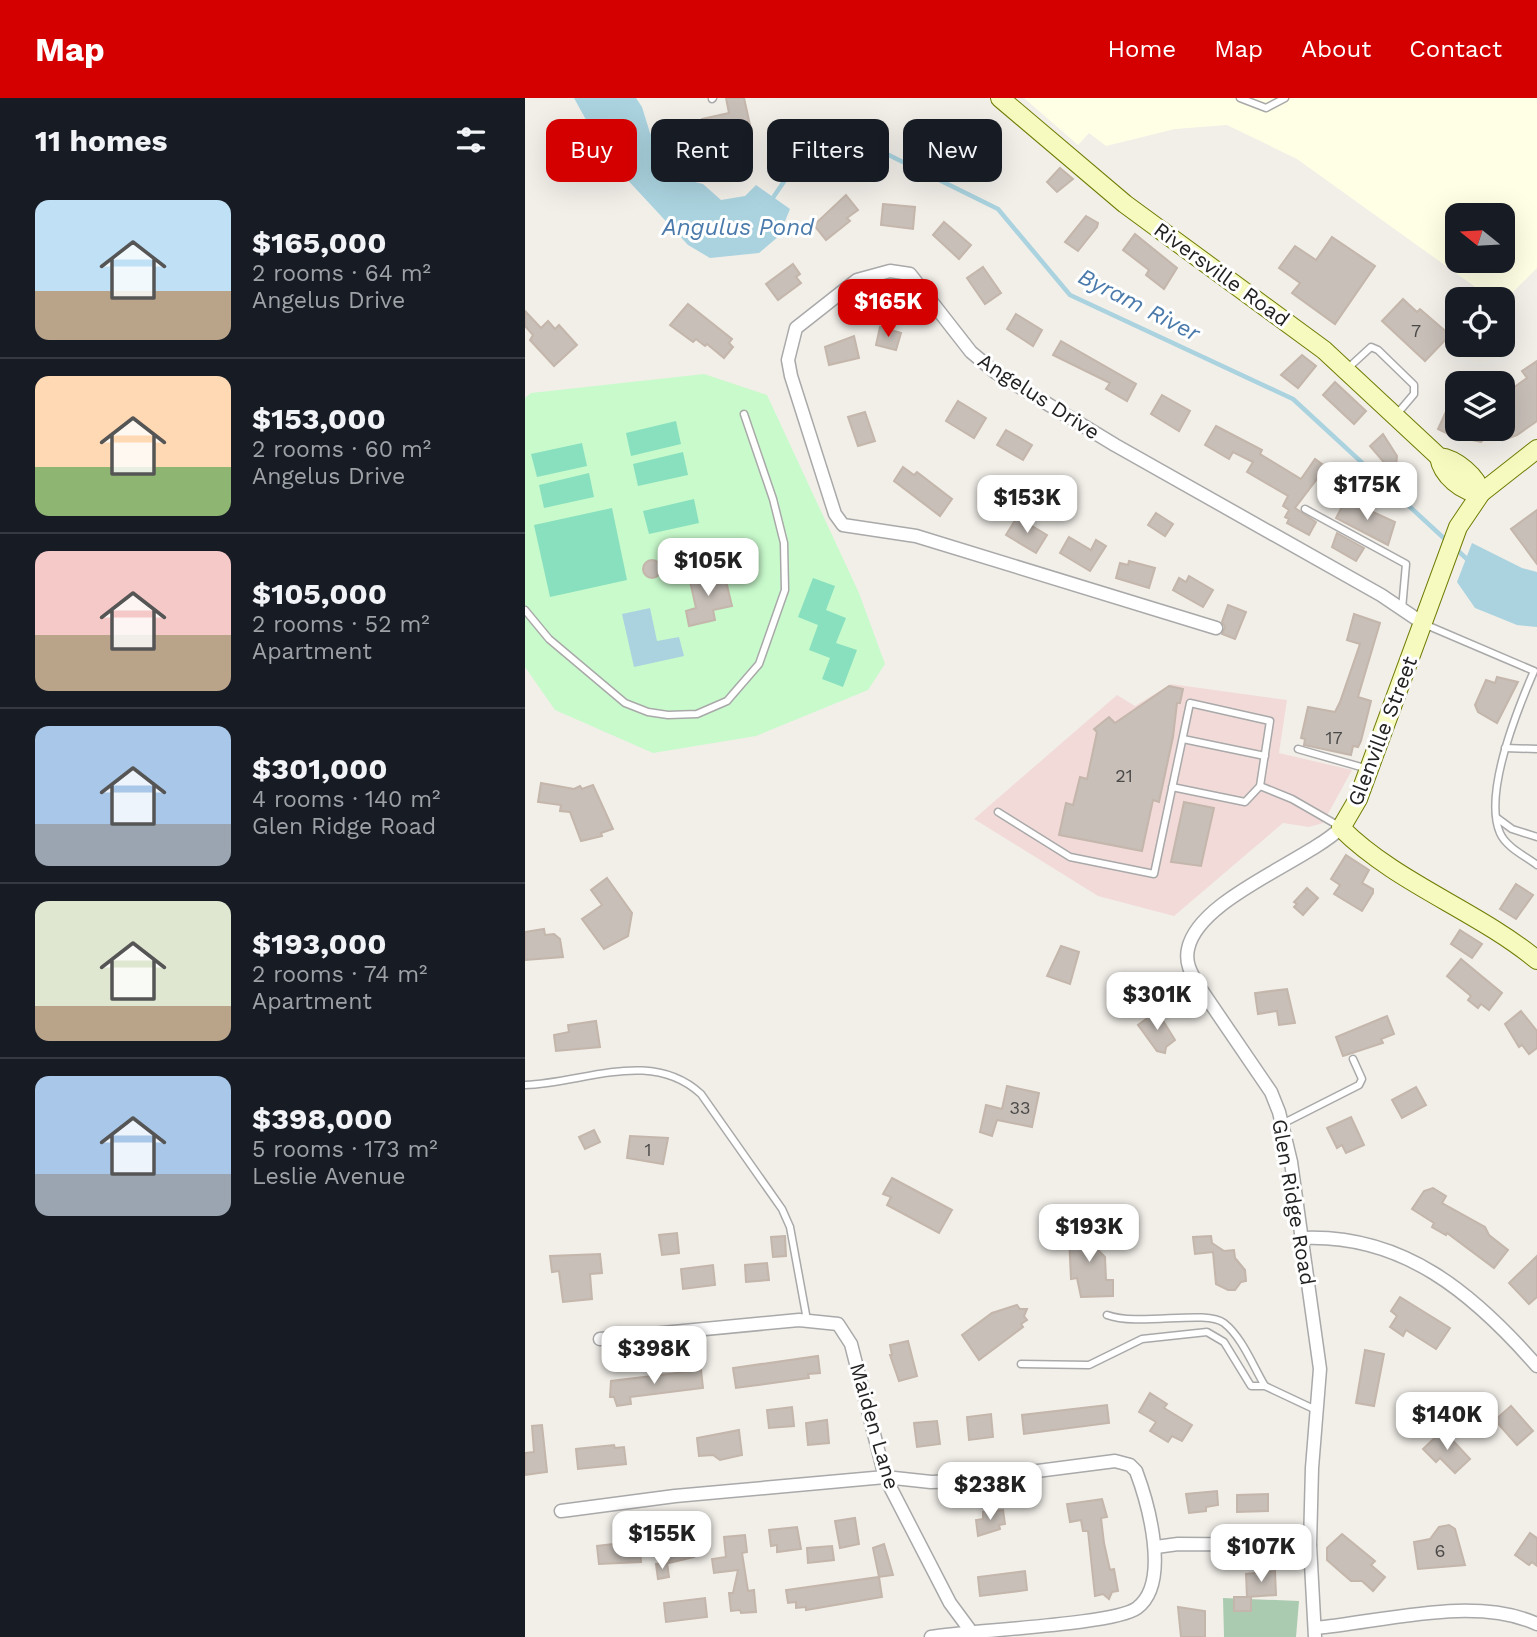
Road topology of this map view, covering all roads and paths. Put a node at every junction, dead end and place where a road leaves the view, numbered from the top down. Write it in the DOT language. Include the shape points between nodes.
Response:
graph roads {
  1 [pos="1000,98"];
  2 [pos="1240,98"];
  3 [pos="1285,98"];
  4 [pos="1346,370"];
  5 [pos="744,414"];
  6 [pos="1396,415"];
  7 [pos="1537,449"];
  8 [pos="1481,493"];
  9 [pos="1305,509"];
  10 [pos="1402,609"];
  11 [pos="525,610"];
  12 [pos="1424,624"];
  13 [pos="1216,628"];
  14 [pos="1535,670"];
  15 [pos="1183,739"];
  16 [pos="1298,748"];
  17 [pos="1505,748"];
  18 [pos="1537,749"];
  19 [pos="1265,756"];
  20 [pos="1370,769"];
  21 [pos="1260,786"];
  22 [pos="1173,787"];
  23 [pos="998,812"];
  24 [pos="1497,818"];
  25 [pos="1341,828"];
  26 [pos="1537,837"];
  27 [pos="1537,864"];
  28 [pos="1537,960"];
  29 [pos="1353,1059"];
  30 [pos="525,1086"];
  31 [pos="1282,1124"];
  32 [pos="1303,1238"];
  33 [pos="1107,1315"];
  34 [pos="807,1320"];
  35 [pos="600,1339"];
  36 [pos="1021,1364"];
  37 [pos="1537,1367"];
  38 [pos="1265,1386"];
  39 [pos="1317,1411"];
  40 [pos="885,1477"];
  41 [pos="561,1511"];
  42 [pos="1310,1545"];
  43 [pos="1156,1547"];
  44 [pos="1537,1624"];
  45 [pos="970,1630"];
  46 [pos="1315,1632"];
  47 [pos="931,1637"];
  1 -- 4 [label="main road, Riversville Road" via="1125,204 1283,317"];
  2 -- 3 [label="lane" via="1266,108"];
  4 -- 6 [label="main road, Riversville Road"];
  4 -- 6 [label="lane" via="1366,349 1378,350 1414,385 1414,394"];
  5 -- 11 [label="lane" via="784,543 785,590 759,664 727,701 697,714 668,715 625,703 549,639"];
  6 -- 8 [label="main road, Riversville Road" via="1439,457 1444,472 1466,490"];
  7 -- 8 [label="main road, Glenville Street"];
  8 -- 12 [label="main road, Glenville Street" via="1458,527"];
  9 -- 10 [label="lane" via="1406,564"];
  10 -- 12 [label="street, Angelus Drive"];
  10 -- 13 [label="street, Angelus Drive" via="995,372 971,352 910,274 890,271 857,280 796,328 788,360 791,376 835,514 843,525 916,536"];
  12 -- 14 [label="lane"];
  12 -- 20 [label="main road, Glenville Street"];
  14 -- 17 [label="lane"];
  15 -- 19 [label="lane"];
  15 -- 19 [label="lane" via="1190,703 1270,721"];
  15 -- 22 [label="lane"];
  16 -- 20 [label="lane"];
  17 -- 18 [label="lane"];
  17 -- 24 [label="lane"];
  19 -- 21 [label="lane"];
  20 -- 25 [label="main road, Glenville Street"];
  21 -- 22 [label="lane" via="1245,802"];
  21 -- 25 [label="lane"];
  22 -- 23 [label="lane" via="1154,874 1070,857"];
  24 -- 26 [label="lane" via="1512,829"];
  24 -- 27 [label="lane" via="1500,834"];
  25 -- 28 [label="main road, Glenville Street" via="1362,848"];
  25 -- 31 [label="street, Glen Ridge Road" via="1229,901 1200,926 1188,948 1189,969 1271,1092"];
  29 -- 31 [label="lane" via="1362,1079 1359,1085"];
  30 -- 34 [label="lane" via="639,1069 678,1076 690,1084 782,1209 790,1227"];
  31 -- 32 [label="street, Glen Ridge Road"];
  32 -- 37 [label="street" via="1377,1245 1418,1263 1489,1317"];
  32 -- 39 [label="street, Glen Ridge Road" via="1320,1369"];
  33 -- 38 [label="lane" via="1120,1320 1201,1316 1222,1321"];
  34 -- 35 [label="street"];
  34 -- 40 [label="street, Maiden Lane" via="827,1321 844,1329"];
  36 -- 38 [label="lane" via="1089,1365 1142,1339 1207,1332 1224,1342 1251,1386"];
  38 -- 39 [label="lane"];
  39 -- 42 [label="street, Glen Ridge Road"];
  40 -- 41 [label="street"];
  40 -- 43 [label="street" via="950,1481 1115,1461 1130,1465 1143,1489"];
  40 -- 45 [label="street, Maiden Lane" via="950,1603"];
  42 -- 43 [label="street"];
  42 -- 46 [label="street, Glen Ridge Road"];
  43 -- 45 [label="street" via="1148,1590 1139,1607 1125,1614"];
  44 -- 46 [label="street" via="1468,1612 1401,1616"];
  45 -- 47 [label="street"];
}
